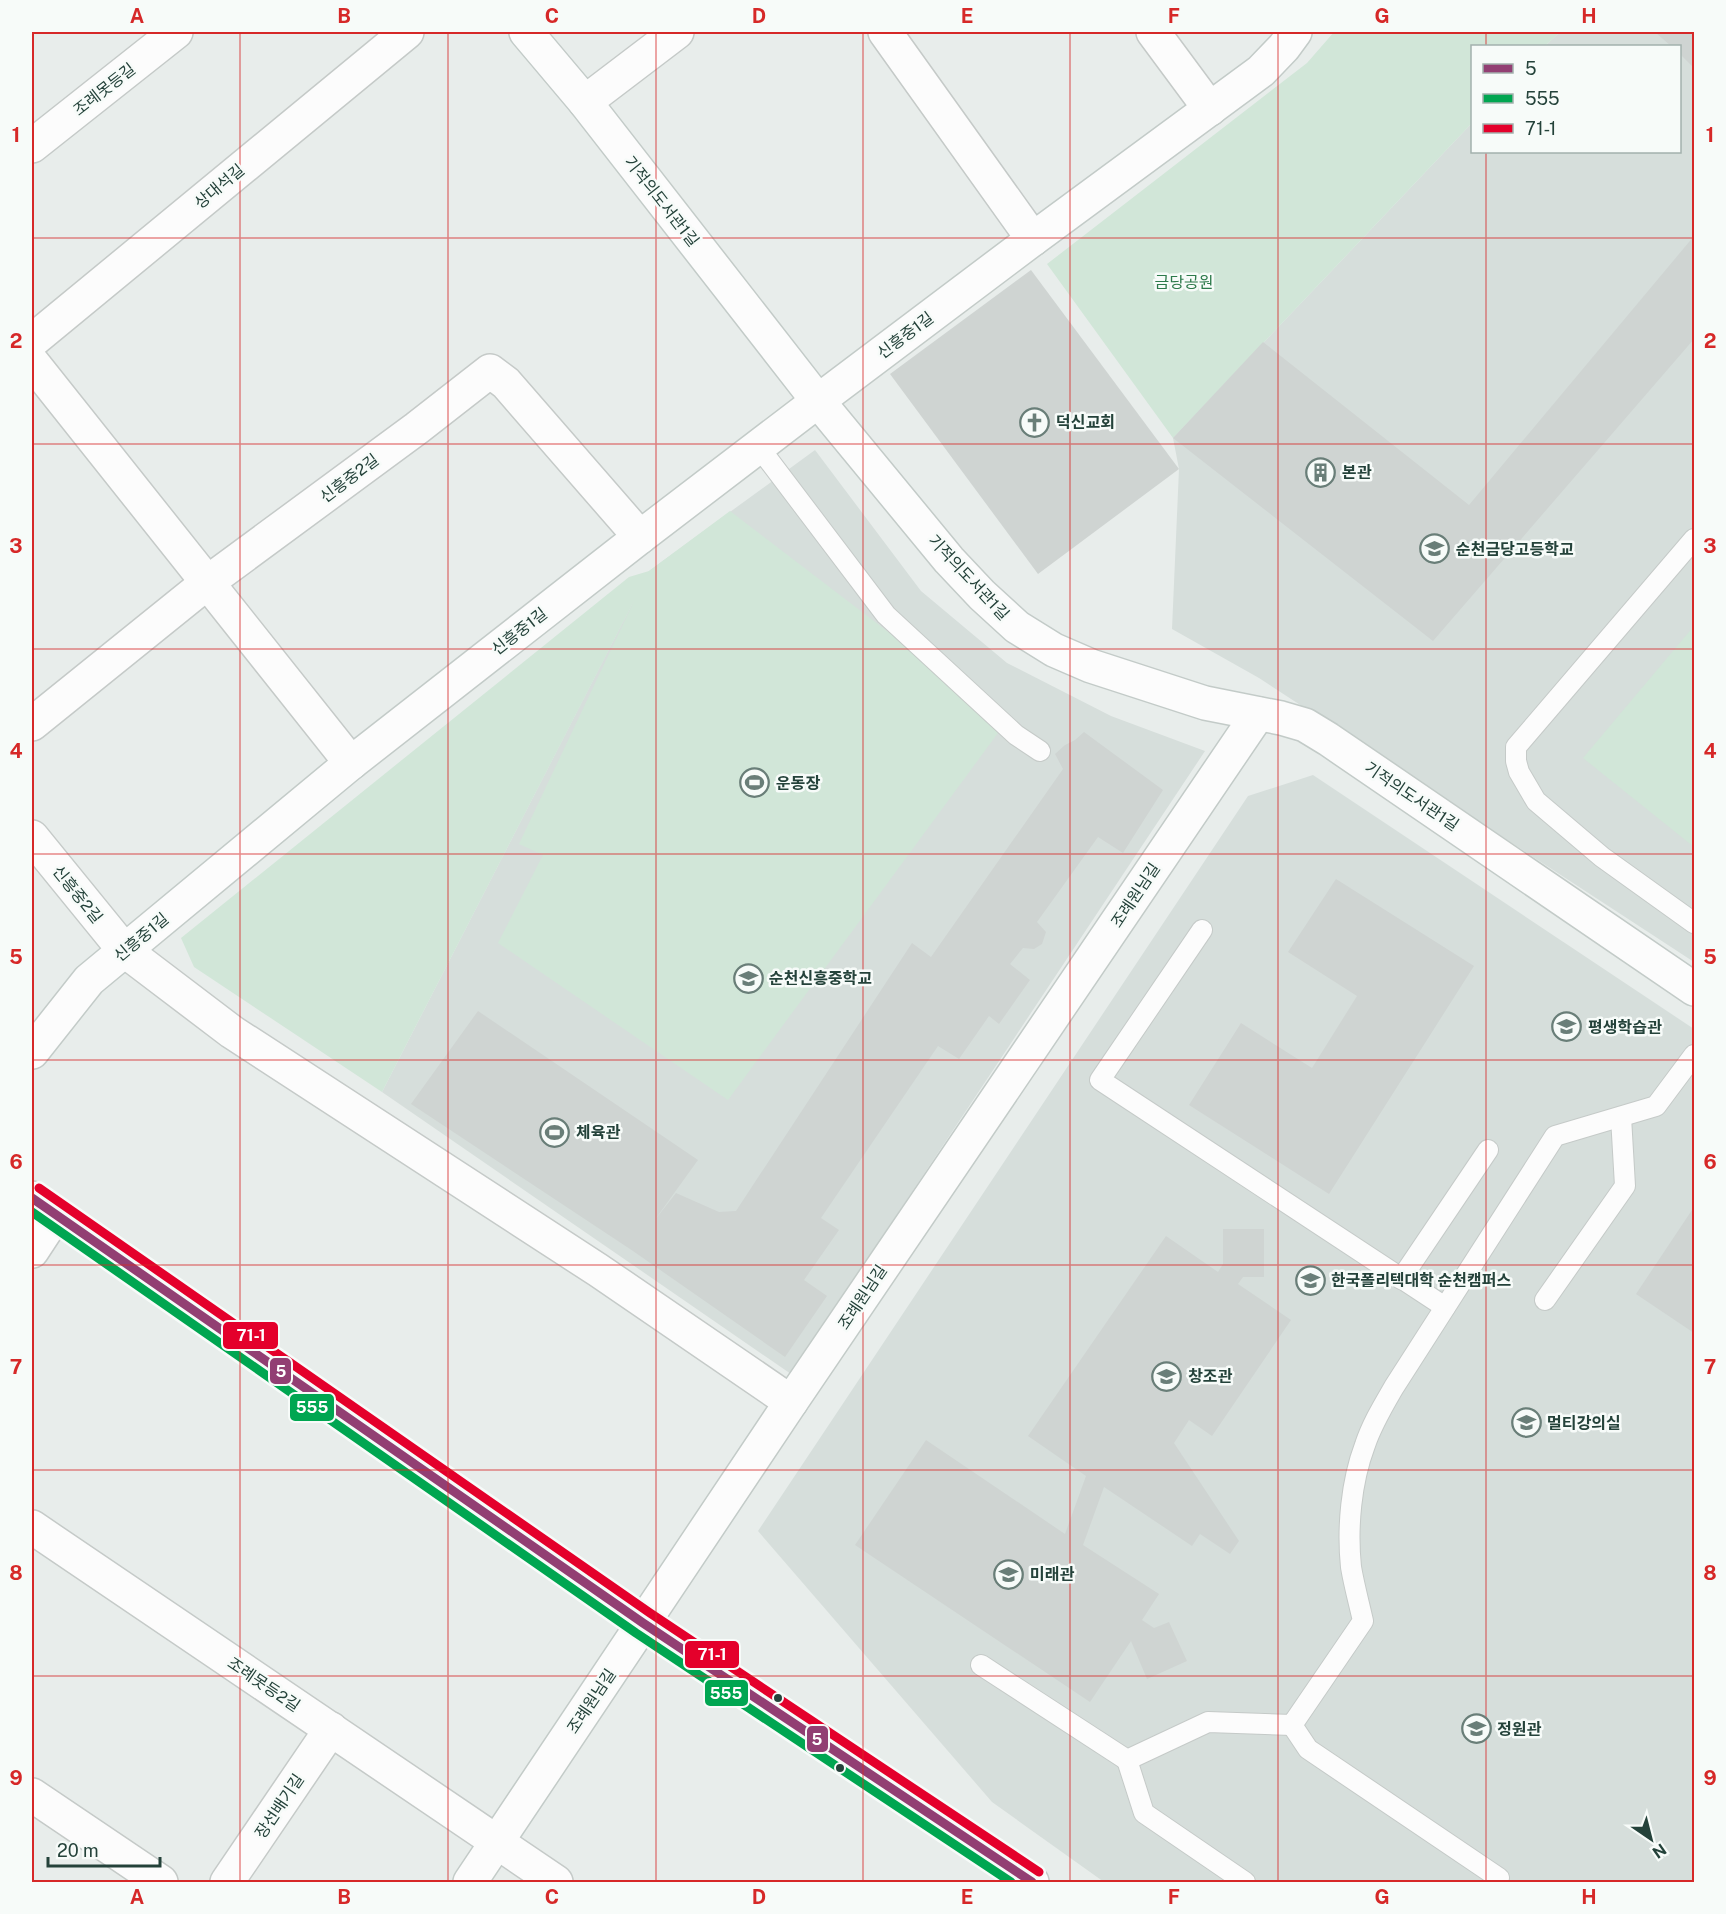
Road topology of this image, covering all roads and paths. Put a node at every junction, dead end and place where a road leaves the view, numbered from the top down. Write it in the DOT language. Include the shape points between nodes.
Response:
graph roads {
  1 [pos="177,32"];
  2 [pos="407,32"];
  3 [pos="526,32"];
  4 [pos="677,32"];
  5 [pos="885,32"];
  6 [pos="1153,32"];
  7 [pos="1294,32"];
  8 [pos="585,102"];
  9 [pos="1210,109"];
  10 [pos="32,146"];
  11 [pos="1033,239"];
  12 [pos="32,341"];
  13 [pos="32,362"];
  14 [pos="818,401"];
  15 [pos="758,446"];
  16 [pos="640,537"];
  17 [pos="1695,539"];
  18 [pos="208,582"];
  19 [pos="1258,714"];
  20 [pos="32,724"];
  21 [pos="1040,751"];
  22 [pos="351,763"];
  23 [pos="32,837"];
  24 [pos="1695,923"];
  25 [pos="1202,930"];
  26 [pos="124,951"];
  27 [pos="1695,989"];
  28 [pos="32,1052"];
  29 [pos="1695,1055"];
  30 [pos="1621,1116"];
  31 [pos="1488,1150"];
  32 [pos="43,1207"];
  33 [pos="32,1251"];
  34 [pos="1401,1279"];
  35 [pos="1545,1300"];
  36 [pos="1445,1307"];
  37 [pos="791,1402"];
  38 [pos="32,1527"];
  39 [pos="644,1623"];
  40 [pos="981,1665"];
  41 [pos="1292,1725"];
  42 [pos="331,1730"];
  43 [pos="1127,1760"];
  44 [pos="32,1795"];
  45 [pos="497,1842"];
  46 [pos="1499,1878"];
  47 [pos="160,1882"];
  48 [pos="227,1882"];
  49 [pos="470,1882"];
  50 [pos="556,1882"];
  51 [pos="1032,1882"];
  52 [pos="1245,1882"];
  1 -- 10 [label="street, 조례못등길"];
  2 -- 12 [label="street, 상대석길"];
  3 -- 8 [label="street, 기적의도서관1길"];
  4 -- 8 [label="street"];
  5 -- 11 [label="street"];
  6 -- 9 [label="street"];
  7 -- 9 [label="street, 신흥중1길" via="1261,71"];
  8 -- 14 [label="street, 기적의도서관1길"];
  9 -- 11 [label="street, 신흥중1길"];
  11 -- 14 [label="street, 신흥중1길"];
  13 -- 18 [label="street"];
  14 -- 15 [label="street, 신흥중1길"];
  14 -- 19 [label="street, 기적의도서관1길" via="949,560 1017,627 1054,650 1091,666 1205,703"];
  15 -- 16 [label="street, 신흥중1길"];
  15 -- 21 [label="lane" via="886,615 1016,735"];
  16 -- 18 [label="street, 신흥중2길" via="506,383 490,370"];
  16 -- 22 [label="street, 신흥중1길"];
  17 -- 24 [label="lane" via="1516,747 1516,761 1536,801 1602,857"];
  18 -- 20 [label="street, 신흥중2길"];
  18 -- 22 [label="street"];
  19 -- 27 [label="street, 기적의도서관1길" via="1305,725 1328,739"];
  19 -- 37 [label="street, 조례원님길"];
  22 -- 26 [label="street, 신흥중1길"];
  23 -- 26 [label="street, 신흥중2길"];
  25 -- 34 [label="lane" via="1100,1080"];
  26 -- 28 [label="street, 신흥중1길" via="89,980"];
  26 -- 37 [label="street, 신흥중2길" via="232,1032 598,1270"];
  29 -- 30 [label="lane" via="1656,1106"];
  30 -- 35 [label="lane" via="1625,1186"];
  30 -- 36 [label="lane" via="1555,1136"];
  31 -- 34 [label="lane"];
  32 -- 33 [label="street"];
  32 -- 39 [label="street"];
  34 -- 36 [label="lane"];
  36 -- 41 [label="lane" via="1376,1419 1360,1462 1350,1536 1363,1621"];
  37 -- 39 [label="street, 조례원님길"];
  38 -- 42 [label="street, 조례못등2길"];
  39 -- 45 [label="street, 조례원님길"];
  39 -- 51 [label="street"];
  40 -- 43 [label="lane"];
  41 -- 43 [label="lane" via="1208,1722"];
  41 -- 46 [label="lane" via="1308,1749"];
  42 -- 45 [label="street, 조례못등2길"];
  42 -- 48 [label="street, 장선배기길"];
  43 -- 52 [label="lane" via="1144,1813"];
  44 -- 47 [label="street"];
  45 -- 49 [label="street, 조례원님길"];
  45 -- 50 [label="street, 조례못등2길"];
}
